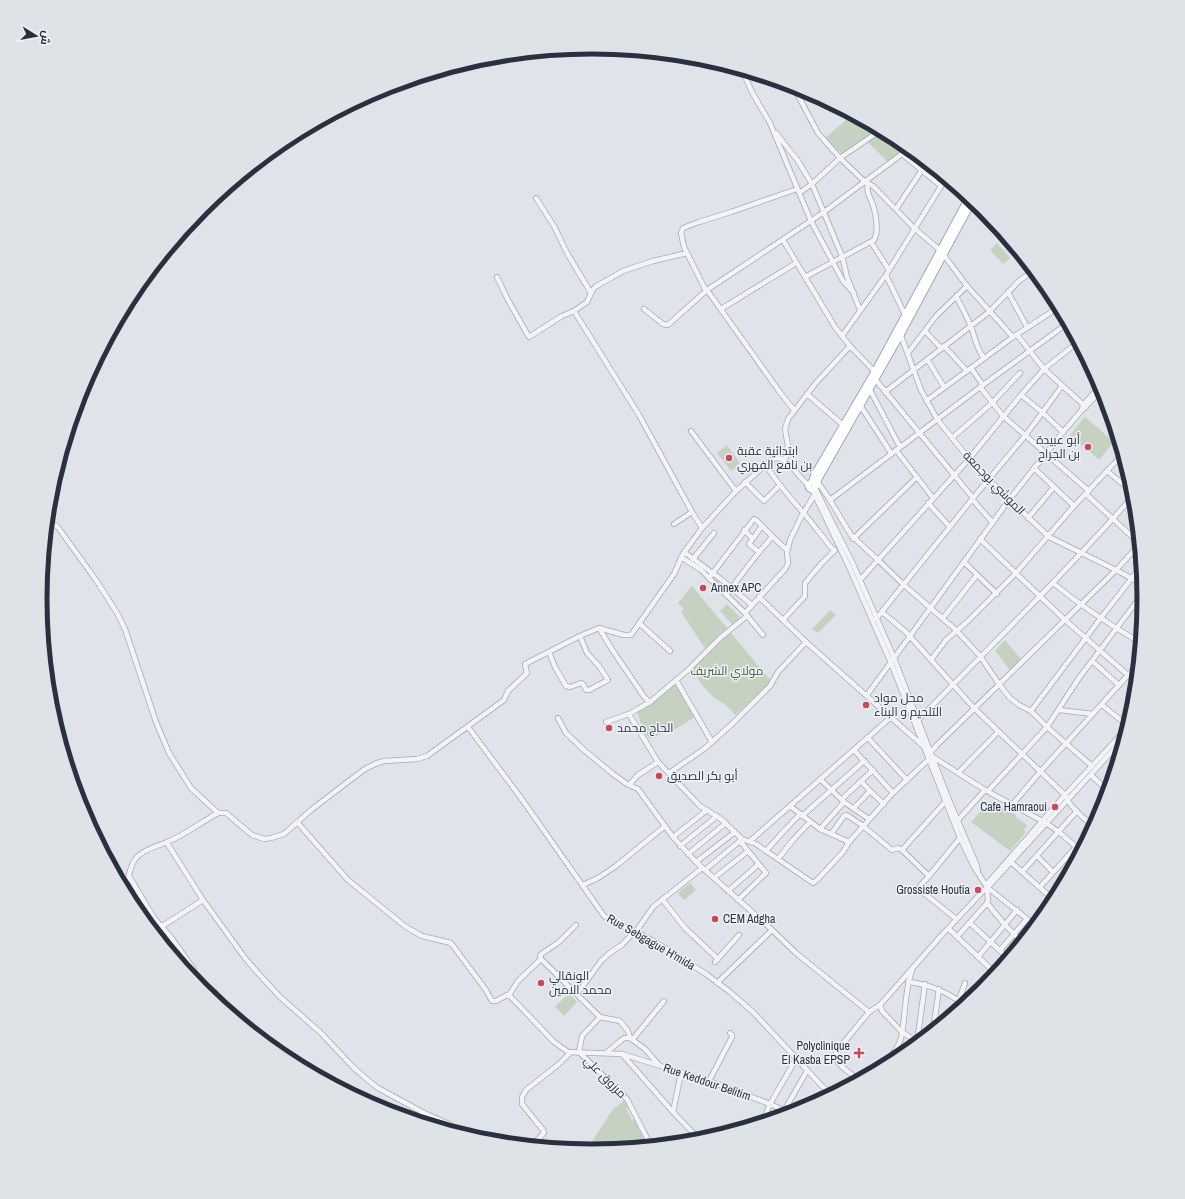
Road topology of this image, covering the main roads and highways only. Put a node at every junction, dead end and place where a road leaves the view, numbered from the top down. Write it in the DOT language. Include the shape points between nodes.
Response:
graph roads {
  1 [pos="966,203"];
  2 [pos="970,206"];
  3 [pos="942,253"];
  4 [pos="899,333"];
  5 [pos="876,374"];
  1 -- 3 [label="main road"];
  2 -- 3 [label="main road"];
  3 -- 4 [label="main road"];
  3 -- 4 [label="main road" via="905,315"];
  4 -- 5 [label="main road"];
  5 -- 5 [label="main road" via="860,405 814,486 814,475"];
}
